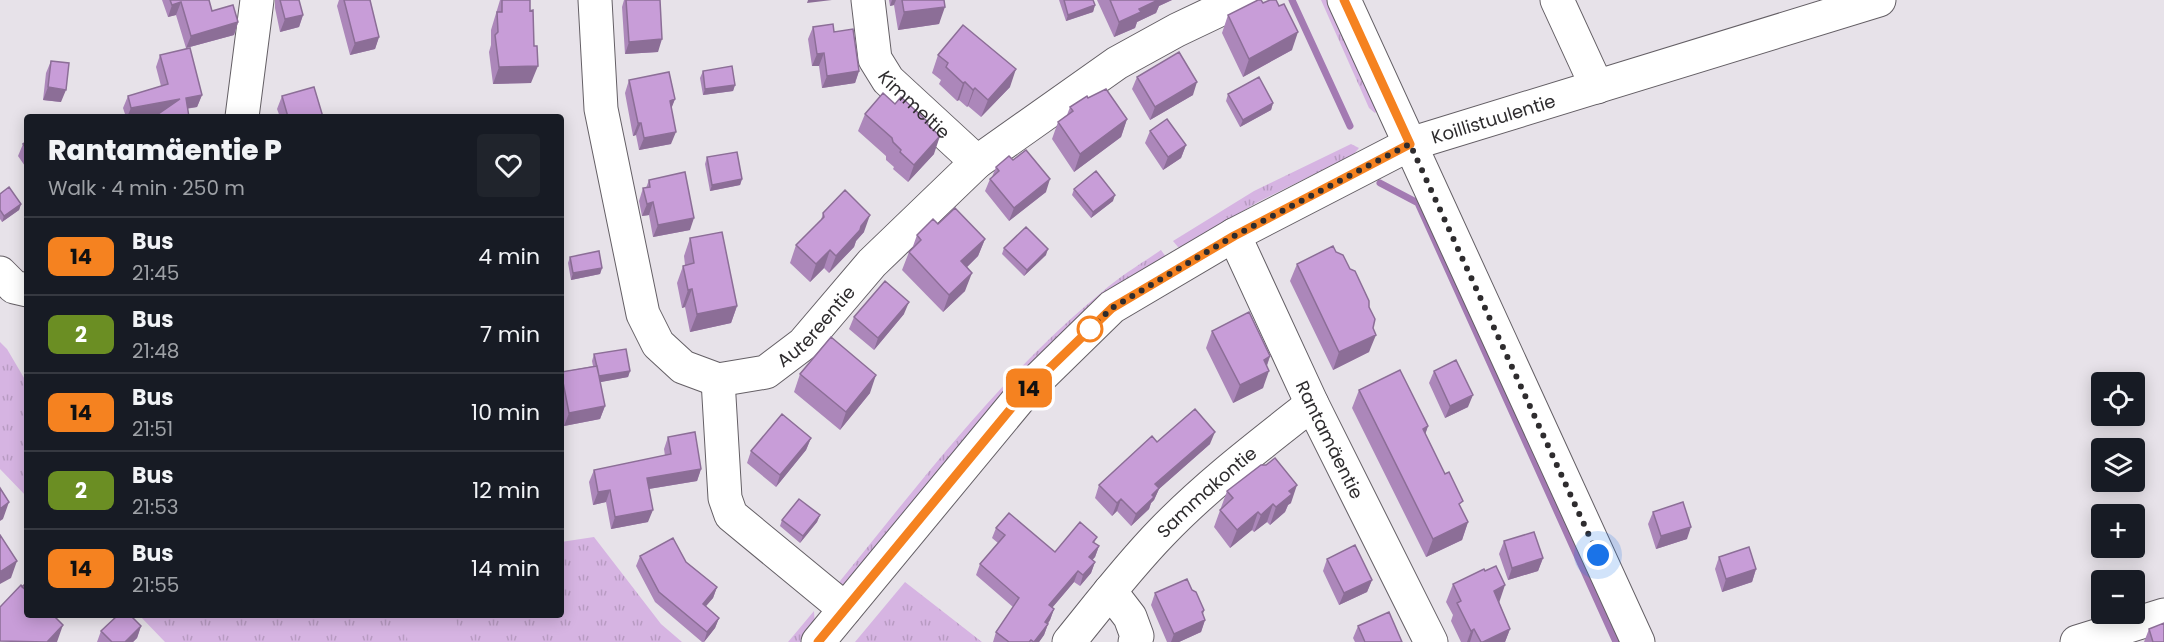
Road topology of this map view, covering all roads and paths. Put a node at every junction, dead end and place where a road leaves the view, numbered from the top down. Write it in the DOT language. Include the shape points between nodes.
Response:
graph roads {
  1 [pos="257,0"];
  2 [pos="595,0"];
  3 [pos="868,0"];
  4 [pos="1240,0"];
  5 [pos="1344,0"];
  6 [pos="1557,0"];
  7 [pos="1879,0"];
  8 [pos="1597,87"];
  9 [pos="242,114"];
  10 [pos="1410,144"];
  11 [pos="977,162"];
  12 [pos="1234,236"];
  13 [pos="0,273"];
  14 [pos="24,289"];
  15 [pos="718,380"];
  16 [pos="1312,404"];
  17 [pos="1110,591"];
  18 [pos="845,609"];
  19 [pos="2164,615"];
  20 [pos="818,642"];
  21 [pos="1069,642"];
  22 [pos="1135,642"];
  23 [pos="1431,642"];
  24 [pos="1638,642"];
  25 [pos="2077,642"];
  1 -- 9 [label="street"];
  2 -- 15 [label="street, Autereentie" via="601,109 643,314 658,344 683,367"];
  3 -- 11 [label="street, Kimmeltie" via="875,58 888,80"];
  4 -- 11 [label="street, Autereentie" via="1117,63"];
  5 -- 10 [label="street"];
  6 -- 8 [label="street"];
  7 -- 8 [label="street, Koillistuulentie"];
  8 -- 10 [label="street, Koillistuulentie"];
  10 -- 12 [label="street, Koillistuulentie"];
  10 -- 24 [label="street"];
  11 -- 15 [label="street, Autereentie" via="872,263 803,344 766,372"];
  12 -- 16 [label="street, Rantamäentie"];
  12 -- 18 [label="street, Koillistuulentie" via="1112,308 1023,394"];
  13 -- 14 [label="street" via="14,287"];
  15 -- 18 [label="street" via="725,498 731,515"];
  16 -- 17 [label="street, Sammakontie" via="1216,480 1161,533"];
  16 -- 23 [label="street, Rantamäentie"];
  17 -- 21 [label="street, Sammakontie"];
  17 -- 22 [label="street" via="1130,616 1137,636"];
  18 -- 20 [label="street, Koillistuulentie"];
  19 -- 25 [label="street"];
}
